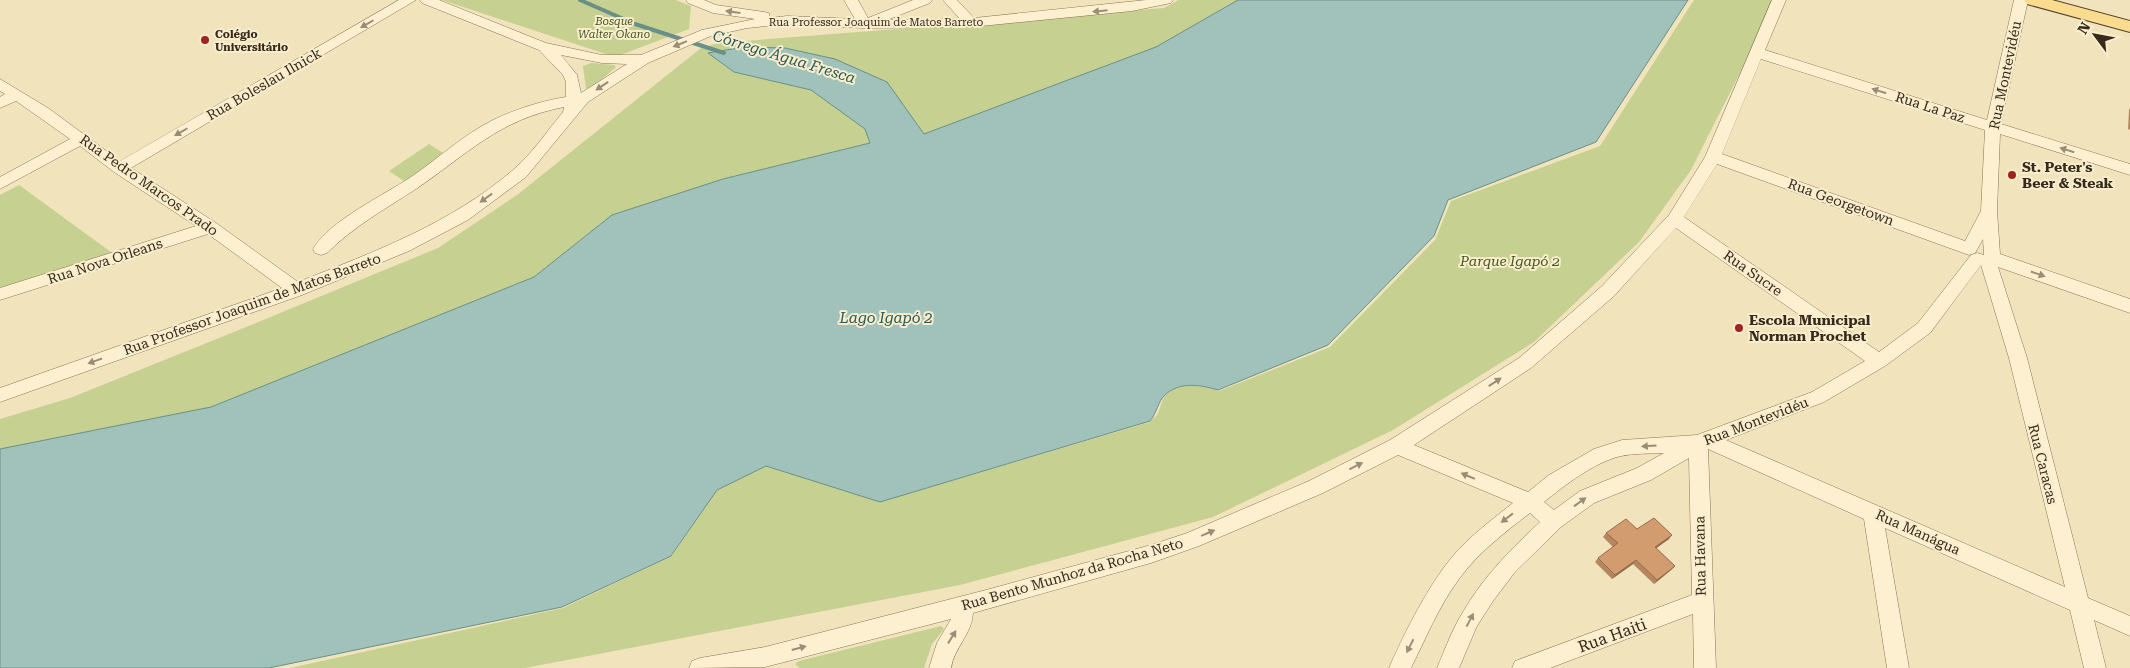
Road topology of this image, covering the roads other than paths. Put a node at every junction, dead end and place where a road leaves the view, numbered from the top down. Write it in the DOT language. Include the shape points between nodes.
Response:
graph roads {
  1 [pos="409,0"];
  2 [pos="427,0"];
  3 [pos="693,0"];
  4 [pos="851,0"];
  5 [pos="925,0"];
  6 [pos="950,0"];
  7 [pos="1166,0"];
  8 [pos="1779,0"];
  9 [pos="2021,0"];
  10 [pos="2033,0"];
  11 [pos="2074,0"];
  12 [pos="1134,4"];
  13 [pos="713,9"];
  14 [pos="2130,16"];
  15 [pos="787,20"];
  16 [pos="971,23"];
  17 [pos="864,24"];
  18 [pos="2130,28"];
  19 [pos="706,34"];
  20 [pos="543,47"];
  21 [pos="1759,53"];
  22 [pos="649,57"];
  23 [pos="0,84"];
  24 [pos="18,94"];
  25 [pos="574,100"];
  26 [pos="0,103"];
  27 [pos="567,118"];
  28 [pos="1993,127"];
  29 [pos="81,139"];
  30 [pos="1713,157"];
  31 [pos="119,168"];
  32 [pos="2130,170"];
  33 [pos="0,184"];
  34 [pos="1989,211"];
  35 [pos="1676,219"];
  36 [pos="210,227"];
  37 [pos="321,249"];
  38 [pos="1982,255"];
  39 [pos="296,290"];
  40 [pos="0,294"];
  41 [pos="2130,306"];
  42 [pos="1879,361"];
  43 [pos="0,395"];
  44 [pos="1702,442"];
  45 [pos="1397,446"];
  46 [pos="1529,501"];
  47 [pos="1873,512"];
  48 [pos="1554,521"];
  49 [pos="1701,601"];
  50 [pos="2077,602"];
  51 [pos="962,606"];
  52 [pos="2130,626"];
  53 [pos="773,663"];
  54 [pos="1452,667"];
  55 [pos="700,668"];
  56 [pos="940,668"];
  57 [pos="1400,668"];
  58 [pos="1522,668"];
  59 [pos="1705,668"];
  60 [pos="1898,668"];
  61 [pos="2095,668"];
  1 -- 31 [label="street, Rua Boleslau Ilnick, one-way"];
  2 -- 20 [label="street"];
  3 -- 13 [label="street"];
  4 -- 17 [label="street"];
  5 -- 17 [label="street"];
  6 -- 16 [label="street"];
  7 -- 12 [label="street, Rua Professor Joaquim de Matos Barreto"];
  8 -- 21 [label="street, Rua Bento Munhoz da Rocha Neto"];
  9 -- 28 [label="street, Rua Montevidéu"];
  10 -- 18 [label="main road"];
  11 -- 14 [label="main road"];
  12 -- 16 [label="street, Rua Professor Joaquim de Matos Barreto, one-way"];
  15 -- 13 [label="street, one-way"];
  13 -- 19 [label="street" via="715,20"];
  15 -- 17 [label="street, Rua Professor Joaquim de Matos Barreto"];
  15 -- 19 [label="street, Rua Professor Joaquim de Matos Barreto" via="746,24"];
  16 -- 17 [label="street, Rua Professor Joaquim de Matos Barreto"];
  19 -- 22 [label="street, Rua Professor Joaquim de Matos Barreto, one-way"];
  20 -- 22 [label="street" via="602,59"];
  20 -- 25 [label="street" via="567,68"];
  28 -- 21 [label="street, Rua La Paz, one-way"];
  21 -- 30 [label="street, Rua Bento Munhoz da Rocha Neto"];
  22 -- 27 [label="street, Rua Professor Joaquim de Matos Barreto, one-way" via="583,99"];
  23 -- 24 [label="street, Rua Pedro Marcos Prado"];
  24 -- 26 [label="street"];
  24 -- 29 [label="street, Rua Pedro Marcos Prado"];
  25 -- 27 [label="street"];
  25 -- 37 [label="street" via="533,110 479,135 410,185 355,218"];
  27 -- 39 [label="street, Rua Professor Joaquim de Matos Barreto, one-way" via="520,173 462,216 403,246"];
  32 -- 28 [label="street, Rua La Paz, one-way"];
  28 -- 34 [label="street, Rua Montevidéu"];
  29 -- 31 [label="street, Rua Pedro Marcos Prado"];
  29 -- 33 [label="street"];
  30 -- 35 [label="street, Rua Bento Munhoz da Rocha Neto"];
  30 -- 38 [label="street, Rua Georgetown"];
  31 -- 36 [label="street, Rua Pedro Marcos Prado"];
  34 -- 38 [label="street, Rua Montevidéu"];
  34 -- 38 [label="street, Rua Montevidéu"];
  35 -- 42 [label="street, Rua Sucre"];
  45 -- 35 [label="street, Rua Bento Munhoz da Rocha Neto, one-way" via="1524,363 1608,291"];
  36 -- 39 [label="street, Rua Pedro Marcos Prado"];
  36 -- 40 [label="street, Rua Nova Orleans"];
  38 -- 41 [label="street, Rua Georgetown, one-way"];
  38 -- 42 [label="street, Rua Montevidéu" via="1924,328"];
  38 -- 50 [label="street, Rua Caracas" via="2018,358"];
  39 -- 43 [label="street, Rua Professor Joaquim de Matos Barreto, one-way"];
  42 -- 44 [label="street, Rua Montevidéu" via="1818,397"];
  44 -- 46 [label="street, Rua Montevidéu, one-way" via="1622,448 1601,455"];
  44 -- 47 [label="street, Rua Manágua"];
  48 -- 44 [label="street, one-way" via="1587,497 1644,474"];
  44 -- 49 [label="street, Rua Havana"];
  46 -- 45 [label="street, one-way"];
  51 -- 45 [label="street, Rua Bento Munhoz da Rocha Neto, one-way" via="1192,540 1316,487"];
  46 -- 48 [label="street"];
  46 -- 57 [label="street, Rua Montevidéu, one-way" via="1489,533 1453,570"];
  47 -- 50 [label="street, Rua Manágua"];
  47 -- 60 [label="street"];
  54 -- 48 [label="street, one-way" via="1470,620 1486,594 1508,566"];
  49 -- 58 [label="street, Rua Haiti"];
  49 -- 59 [label="street, Rua Havana"];
  50 -- 52 [label="street, Rua Manágua"];
  50 -- 61 [label="street, Rua Caracas"];
  53 -- 51 [label="street, Rua Bento Munhoz da Rocha Neto, one-way"];
  56 -- 51 [label="street, one-way" via="941,657 961,624"];
  53 -- 55 [label="street, Rua Bento Munhoz da Rocha Neto"];
}
